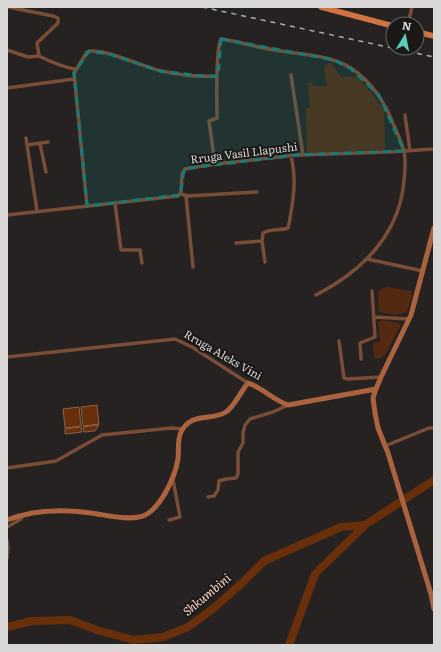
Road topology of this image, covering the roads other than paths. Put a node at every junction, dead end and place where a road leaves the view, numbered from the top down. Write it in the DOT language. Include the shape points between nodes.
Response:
graph roads {
  1 [pos="8,7"];
  2 [pos="321,7"];
  3 [pos="335,9"];
  4 [pos="385,24"];
  5 [pos="7,50"];
  6 [pos="39,56"];
  7 [pos="75,69"];
  8 [pos="291,75"];
  9 [pos="217,76"];
  10 [pos="74,79"];
  11 [pos="7,88"];
  12 [pos="405,115"];
  13 [pos="26,138"];
  14 [pos="48,142"];
  15 [pos="40,144"];
  16 [pos="27,145"];
  17 [pos="434,149"];
  18 [pos="404,151"];
  19 [pos="410,151"];
  20 [pos="303,155"];
  21 [pos="291,156"];
  22 [pos="215,164"];
  23 [pos="46,172"];
  24 [pos="257,192"];
  25 [pos="181,194"];
  26 [pos="186,196"];
  27 [pos="116,203"];
  28 [pos="87,206"];
  29 [pos="38,211"];
  30 [pos="7,215"];
  31 [pos="434,228"];
  32 [pos="433,235"];
  33 [pos="262,241"];
  34 [pos="236,244"];
  35 [pos="367,259"];
  36 [pos="265,262"];
  37 [pos="142,263"];
  38 [pos="193,267"];
  39 [pos="423,271"];
  40 [pos="372,291"];
  41 [pos="316,295"];
  42 [pos="374,317"];
  43 [pos="409,319"];
  44 [pos="339,341"];
  45 [pos="7,357"];
  46 [pos="360,358"];
  47 [pos="381,377"];
  48 [pos="248,383"];
  49 [pos="376,389"];
  50 [pos="288,405"];
  51 [pos="434,428"];
  52 [pos="182,430"];
  53 [pos="385,446"];
  54 [pos="7,468"];
  55 [pos="173,480"];
  56 [pos="208,497"];
  57 [pos="23,514"];
  58 [pos="7,520"];
  59 [pos="169,520"];
  60 [pos="7,527"];
  61 [pos="7,540"];
  62 [pos="7,558"];
  63 [pos="434,609"];
  1 -- 6 [label="street" via="53,16 59,20 37,42"];
  2 -- 3 [label="main road"];
  3 -- 4 [label="main road"];
  5 -- 6 [label="street" via="28,57"];
  6 -- 7 [label="street"];
  7 -- 9 [label="street" via="85,54 92,51 110,54 160,71 188,76"];
  7 -- 10 [label="street"];
  8 -- 20 [label="street"];
  9 -- 18 [label="street" via="221,39 334,60 351,69 379,95 389,111"];
  9 -- 22 [label="street" via="217,118 209,121"];
  10 -- 11 [label="street"];
  10 -- 28 [label="street"];
  12 -- 19 [label="street"];
  13 -- 16 [label="street"];
  14 -- 15 [label="street"];
  15 -- 16 [label="street"];
  15 -- 23 [label="street"];
  16 -- 29 [label="street"];
  17 -- 19 [label="street, Rruga Vasil Llapushi"];
  18 -- 19 [label="street, Rruga Vasil Llapushi"];
  18 -- 20 [label="street, Rruga Vasil Llapushi"];
  18 -- 35 [label="street" via="405,173 398,211 385,238"];
  20 -- 21 [label="street, Rruga Vasil Llapushi"];
  21 -- 22 [label="street, Rruga Vasil Llapushi"];
  21 -- 33 [label="street" via="294,199 288,228 266,231 263,233"];
  22 -- 25 [label="street, Rruga Vasil Llapushi" via="185,169 182,175"];
  24 -- 26 [label="street"];
  25 -- 26 [label="street"];
  25 -- 27 [label="street" via="174,197"];
  26 -- 38 [label="street"];
  27 -- 28 [label="street"];
  27 -- 37 [label="street" via="121,250 140,250"];
  28 -- 29 [label="street"];
  29 -- 30 [label="street"];
  31 -- 32 [label="street"];
  32 -- 39 [label="street"];
  33 -- 34 [label="street"];
  33 -- 36 [label="street"];
  35 -- 39 [label="street"];
  35 -- 41 [label="street" via="345,278"];
  39 -- 43 [label="street"];
  40 -- 42 [label="street"];
  42 -- 43 [label="street"];
  42 -- 46 [label="street" via="375,337 360,343"];
  43 -- 47 [label="street"];
  44 -- 47 [label="street" via="344,378"];
  45 -- 48 [label="street, Rruga Aleks Vini" via="175,339"];
  47 -- 49 [label="street"];
  48 -- 50 [label="street, Rruga Aleks Vini"];
  48 -- 52 [label="street" via="226,412 193,419"];
  49 -- 50 [label="street"];
  49 -- 53 [label="street" via="375,414"];
  50 -- 56 [label="street" via="250,419 245,425 243,443 238,452 236,478 219,481 214,496"];
  51 -- 53 [label="street" via="428,428"];
  52 -- 54 [label="street" via="172,428 102,435 56,461"];
  52 -- 55 [label="street"];
  53 -- 63 [label="street"];
  55 -- 57 [label="street" via="158,504 141,517 68,511"];
  55 -- 59 [label="street" via="180,517"];
  57 -- 58 [label="street"];
  57 -- 60 [label="street"];
  61 -- 62 [label="street"];
}
